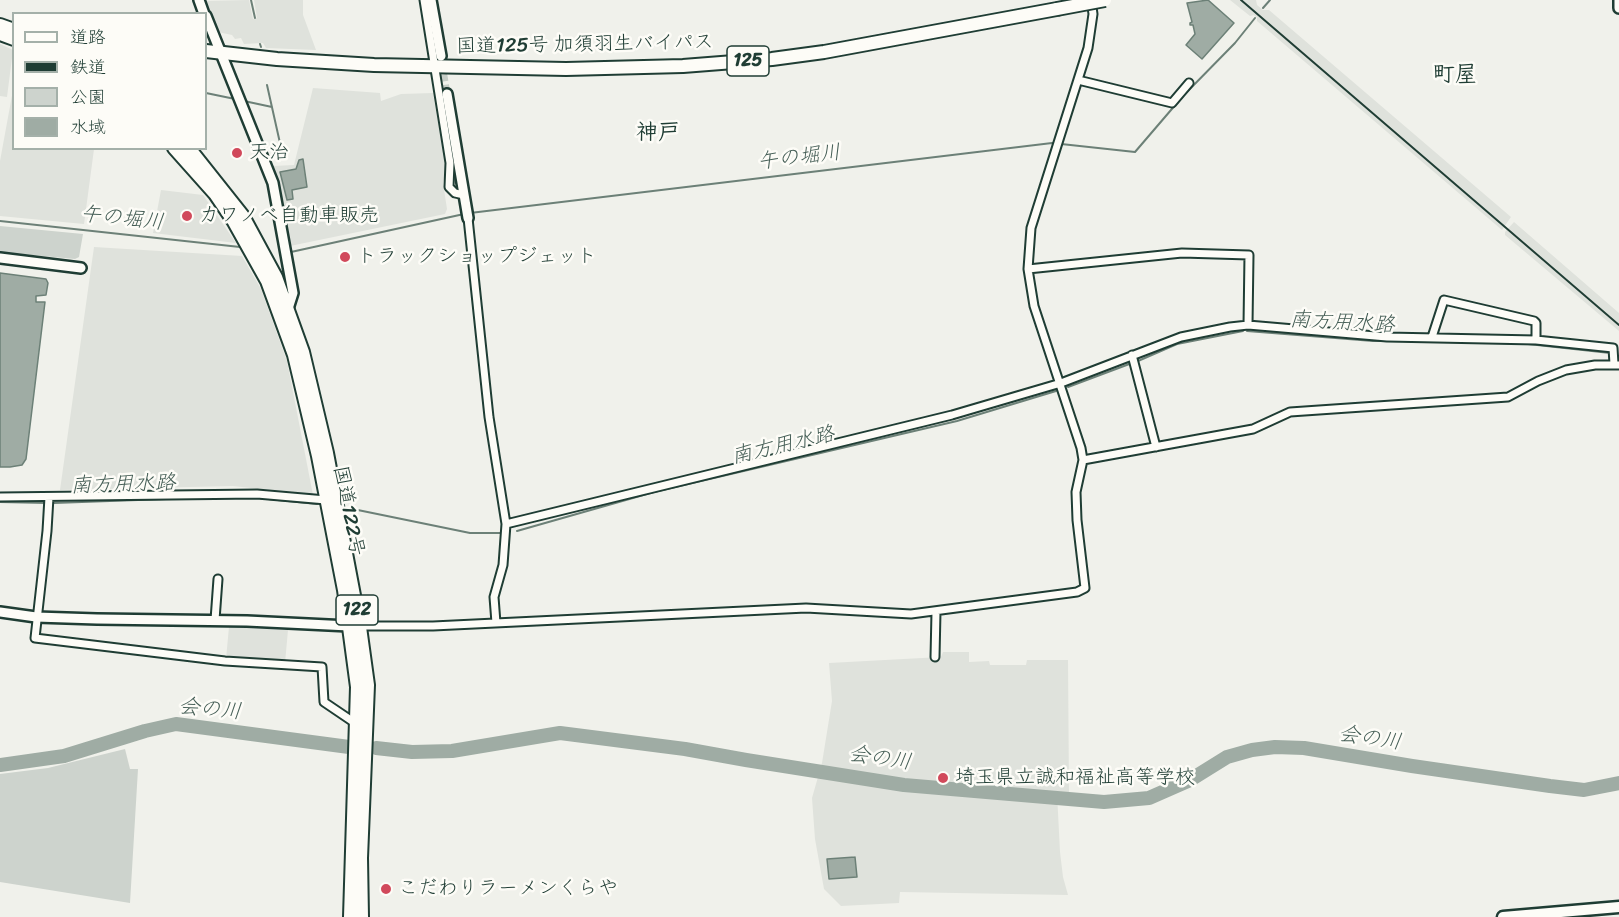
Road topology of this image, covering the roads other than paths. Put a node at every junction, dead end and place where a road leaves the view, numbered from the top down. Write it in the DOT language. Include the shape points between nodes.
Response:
graph roads {
  1 [pos="424,0"];
  2 [pos="431,0"];
  3 [pos="1091,0"];
  4 [pos="1105,0"];
  5 [pos="1618,0"];
  6 [pos="1619,8"];
  7 [pos="207,20"];
  8 [pos="207,51"];
  9 [pos="220,53"];
  10 [pos="437,61"];
  11 [pos="1078,80"];
  12 [pos="1189,83"];
  13 [pos="447,94"];
  14 [pos="176,150"];
  15 [pos="191,150"];
  16 [pos="464,195"];
  17 [pos="468,218"];
  18 [pos="0,258"];
  19 [pos="81,268"];
  20 [pos="1028,269"];
  21 [pos="285,314"];
  22 [pos="1248,325"];
  23 [pos="1432,337"];
  24 [pos="1536,340"];
  25 [pos="1132,355"];
  26 [pos="1616,365"];
  27 [pos="1061,383"];
  28 [pos="1156,447"];
  29 [pos="1083,460"];
  30 [pos="0,497"];
  31 [pos="49,497"];
  32 [pos="326,500"];
  33 [pos="506,524"];
  34 [pos="218,579"];
  35 [pos="0,612"];
  36 [pos="936,612"];
  37 [pos="36,616"];
  38 [pos="215,620"];
  39 [pos="496,623"];
  40 [pos="355,626"];
  41 [pos="936,657"];
  42 [pos="355,723"];
  43 [pos="1619,908"];
  44 [pos="350,917"];
  45 [pos="362,917"];
  46 [pos="1503,917"];
  1 -- 10 [label="street"];
  2 -- 10 [label="street"];
  3 -- 11 [label="street" via="1090,39"];
  4 -- 10 [label="highway, 国道125号 加須羽生バイパス / 125, bridge" via="772,59 628,68"];
  5 -- 6 [label="street"];
  7 -- 9 [label="street"];
  8 -- 9 [label="highway, 国道125号 加須羽生バイパス / 125"];
  9 -- 10 [label="highway, 国道125号 加須羽生バイパス / 125" via="333,63"];
  9 -- 21 [label="street" via="273,183 293,293"];
  10 -- 16 [label="street" via="450,163 449,187"];
  11 -- 12 [label="street" via="1172,103"];
  11 -- 20 [label="street" via="1031,228"];
  13 -- 16 [label="street"];
  14 -- 21 [label="highway, 国道122号 / 122" via="234,222"];
  15 -- 21 [label="highway, 国道122号 / 122" via="243,216 276,277"];
  16 -- 17 [label="street"];
  17 -- 33 [label="street" via="489,417"];
  18 -- 19 [label="street"];
  20 -- 22 [label="street" via="1182,253 1249,255"];
  20 -- 27 [label="street" via="1034,306"];
  21 -- 32 [label="highway, 国道122号 / 122"];
  21 -- 40 [label="highway, 国道122号 / 122" via="303,352 327,453"];
  22 -- 23 [label="street"];
  22 -- 25 [label="street" via="1180,337"];
  23 -- 24 [label="street"];
  23 -- 24 [label="street" via="1444,300 1534,321"];
  24 -- 26 [label="street" via="1613,348"];
  25 -- 27 [label="street"];
  25 -- 28 [label="street"];
  26 -- 28 [label="street" via="1566,370 1508,397 1290,412 1253,429"];
  27 -- 29 [label="street"];
  27 -- 33 [label="street" via="952,415"];
  28 -- 29 [label="street"];
  29 -- 36 [label="street" via="1076,492 1085,588"];
  30 -- 31 [label="street"];
  31 -- 32 [label="street" via="257,494"];
  31 -- 37 [label="street"];
  32 -- 40 [label="highway, 国道122号 / 122"];
  33 -- 39 [label="street" via="503,565 494,597"];
  34 -- 38 [label="street"];
  35 -- 37 [label="street"];
  36 -- 39 [label="street" via="806,608"];
  36 -- 41 [label="street"];
  37 -- 38 [label="street"];
  37 -- 42 [label="street" via="35,638 225,661 321,667 324,702"];
  38 -- 40 [label="street"];
  39 -- 40 [label="street"];
  40 -- 42 [label="highway, 国道122号 / 122"];
  40 -- 45 [label="highway, 国道122号 / 122" via="368,685"];
  42 -- 44 [label="highway, 国道122号 / 122"];
  43 -- 46 [label="main road"];
}
